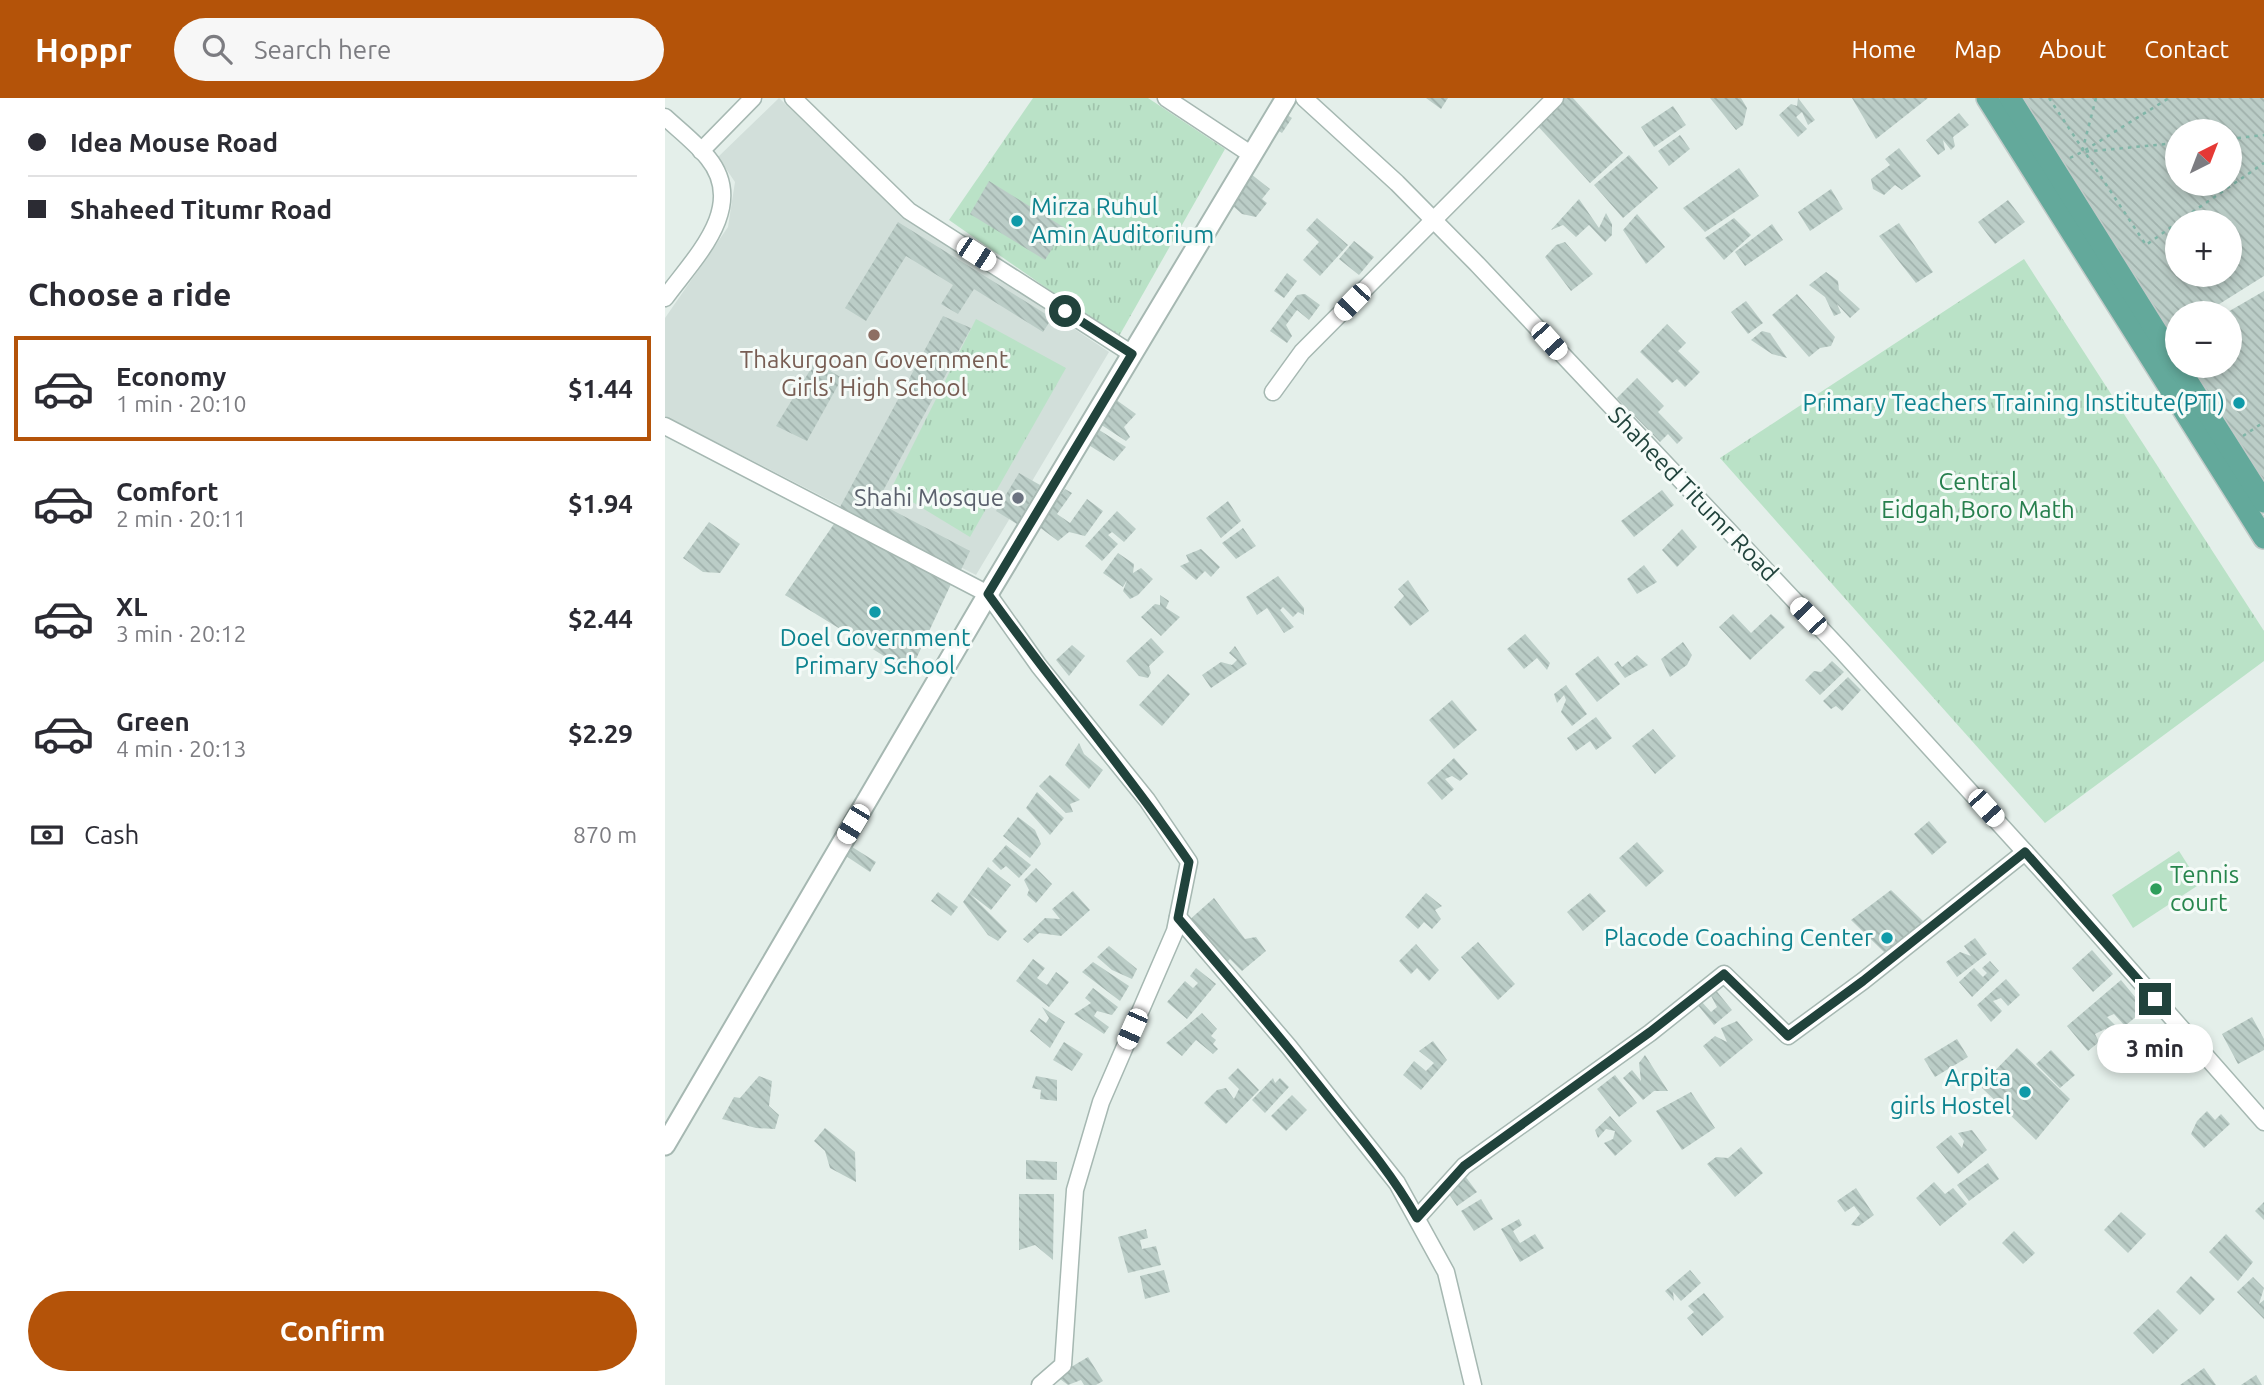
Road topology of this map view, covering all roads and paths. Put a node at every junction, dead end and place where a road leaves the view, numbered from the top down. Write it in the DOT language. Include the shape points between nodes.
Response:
graph roads {
  1 [pos="753,98"];
  2 [pos="793,98"];
  3 [pos="1166,98"];
  4 [pos="1286,98"];
  5 [pos="1304,98"];
  6 [pos="1555,98"];
  7 [pos="1987,98"];
  8 [pos="2010,98"];
  9 [pos="2049,98"];
  10 [pos="2096,98"];
  11 [pos="2169,98"];
  12 [pos="665,117"];
  13 [pos="2264,135"];
  14 [pos="2242,138"];
  15 [pos="2165,144"];
  16 [pos="701,151"];
  17 [pos="2082,152"];
  18 [pos="1252,155"];
  19 [pos="2264,163"];
  20 [pos="2197,210"];
  21 [pos="1435,221"];
  22 [pos="2165,232"];
  23 [pos="665,298"];
  24 [pos="2165,344"];
  25 [pos="1132,354"];
  26 [pos="2186,378"];
  27 [pos="1273,392"];
  28 [pos="2264,422"];
  29 [pos="665,426"];
  30 [pos="2228,446"];
  31 [pos="2264,502"];
  32 [pos="2264,538"];
  33 [pos="988,594"];
  34 [pos="2025,852"];
  35 [pos="1178,918"];
  36 [pos="2264,1122"];
  37 [pos="665,1145"];
  38 [pos="1417,1218"];
  39 [pos="1040,1385"];
  40 [pos="1473,1385"];
  1 -- 16 [label="street"];
  2 -- 25 [label="street" via="909,211"];
  3 -- 18 [label="street"];
  4 -- 18 [label="street"];
  5 -- 21 [label="street, Shaheed Titumr Road"];
  6 -- 21 [label="street"];
  7 -- 32 [label="main road"];
  8 -- 24 [label="main road"];
  9 -- 17 [label="path"];
  10 -- 17 [label="path"];
  11 -- 17 [label="path"];
  12 -- 16 [label="street"];
  13 -- 14 [label="path"];
  15 -- 17 [label="path"];
  16 -- 23 [label="street" via="723,184 718,226"];
  17 -- 22 [label="path" via="2147,244"];
  18 -- 25 [label="street"];
  19 -- 20 [label="path"];
  21 -- 27 [label="street" via="1302,352"];
  21 -- 34 [label="street, Shaheed Titumr Road" via="1842,651"];
  25 -- 33 [label="street"];
  26 -- 30 [label="main road"];
  28 -- 30 [label="path"];
  29 -- 33 [label="street"];
  30 -- 31 [label="main road"];
  33 -- 35 [label="street" via="1039,666 1147,800 1189,862"];
  33 -- 37 [label="street"];
  34 -- 36 [label="street, Shaheed Titumr Road"];
  34 -- 38 [label="street" via="1788,1036 1724,974 1464,1166"];
  35 -- 38 [label="street" via="1289,1047 1397,1183"];
  35 -- 39 [label="street" via="1101,1102 1082,1165 1075,1190 1063,1365"];
  38 -- 40 [label="street" via="1447,1272"];
}
